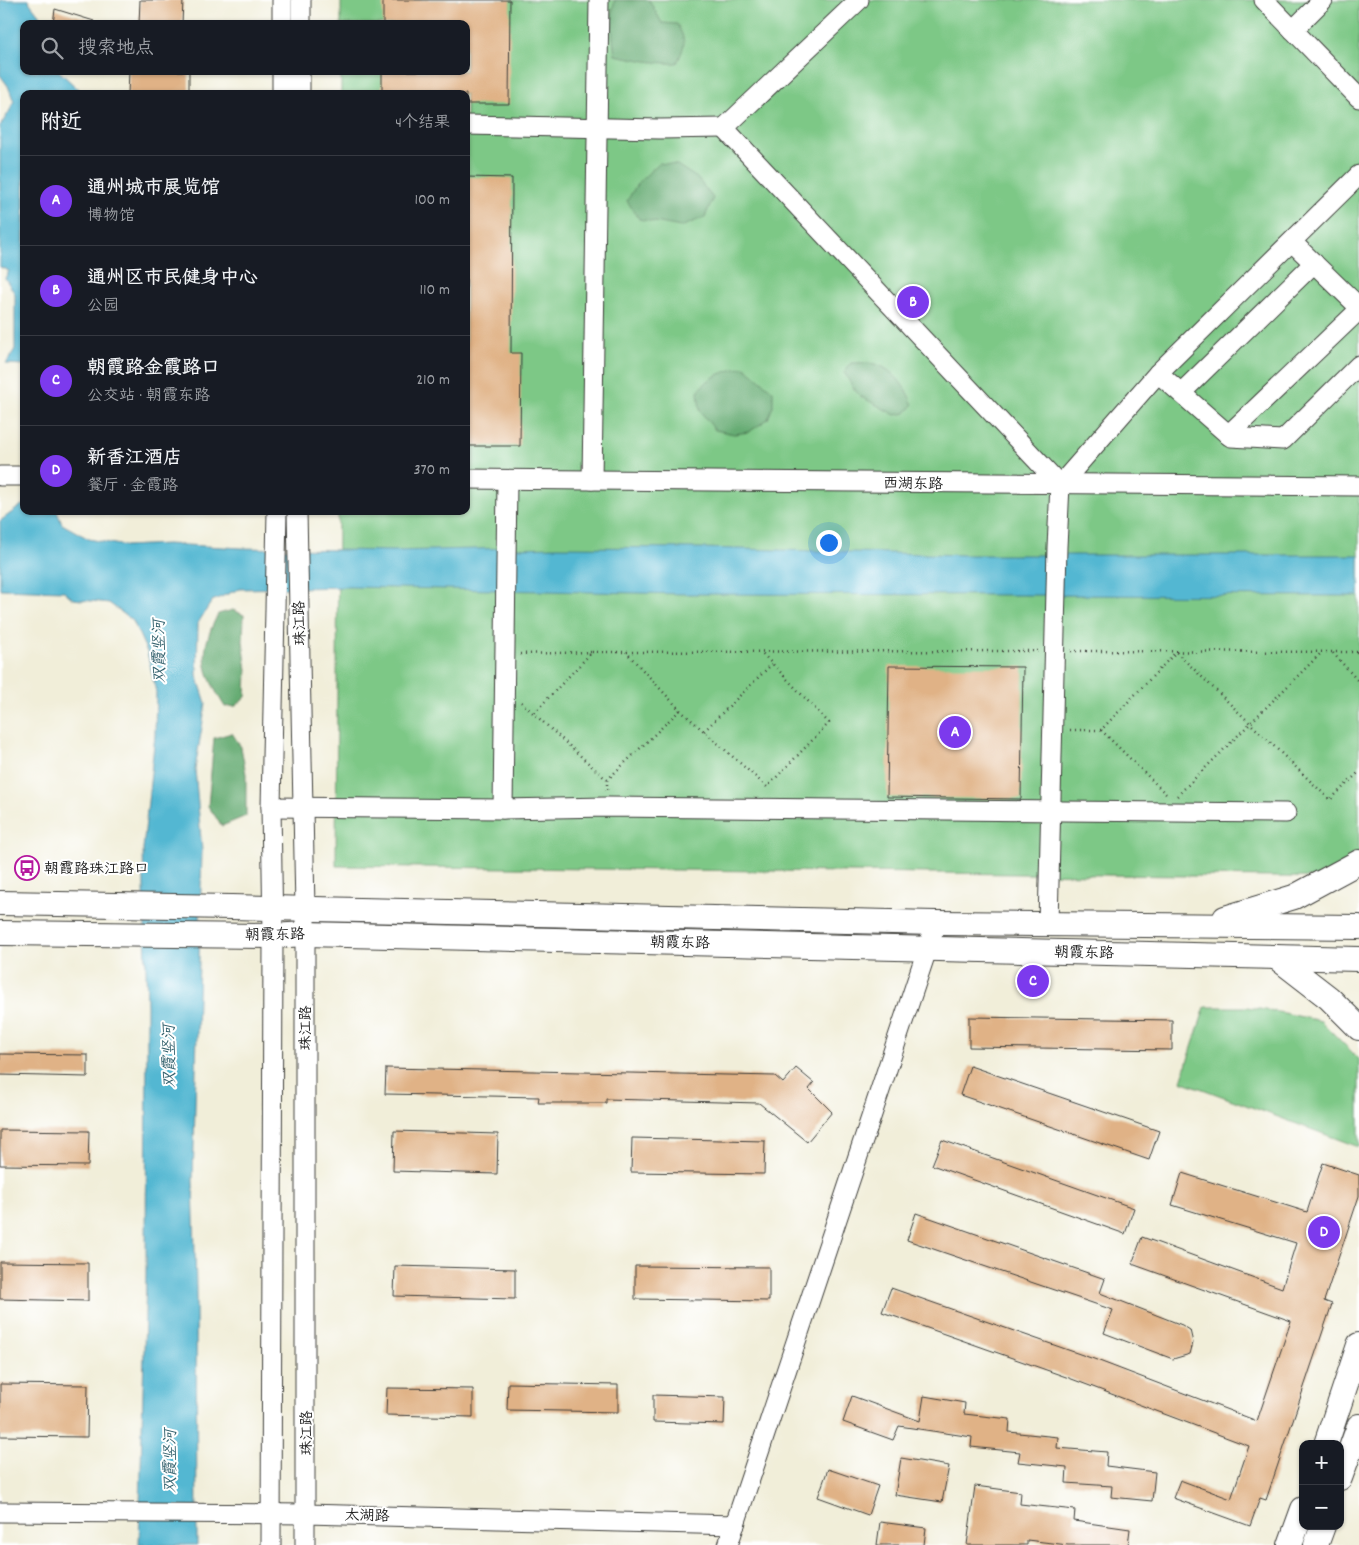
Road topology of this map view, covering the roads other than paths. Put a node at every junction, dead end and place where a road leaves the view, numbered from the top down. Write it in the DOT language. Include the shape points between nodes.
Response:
graph roads {
  1 [pos="282,0"];
  2 [pos="301,0"];
  3 [pos="599,0"];
  4 [pos="859,0"];
  5 [pos="1264,0"];
  6 [pos="1322,0"];
  7 [pos="282,20"];
  8 [pos="300,20"];
  9 [pos="1293,30"];
  10 [pos="282,75"];
  11 [pos="300,75"];
  12 [pos="282,90"];
  13 [pos="300,90"];
  14 [pos="1359,98"];
  15 [pos="470,125"];
  16 [pos="597,128"];
  17 [pos="724,128"];
  18 [pos="1359,176"];
  19 [pos="1292,242"];
  20 [pos="1314,263"];
  21 [pos="1359,309"];
  22 [pos="1359,365"];
  23 [pos="1158,373"];
  24 [pos="1182,393"];
  25 [pos="1228,435"];
  26 [pos="0,476"];
  27 [pos="20,476"];
  28 [pos="470,479"];
  29 [pos="507,480"];
  30 [pos="592,480"];
  31 [pos="1060,485"];
  32 [pos="1359,486"];
  33 [pos="277,515"];
  34 [pos="297,515"];
  35 [pos="272,807"];
  36 [pos="503,809"];
  37 [pos="1051,811"];
  38 [pos="1286,813"];
  39 [pos="1359,862"];
  40 [pos="0,903"];
  41 [pos="273,908"];
  42 [pos="305,908"];
  43 [pos="936,923"];
  44 [pos="1048,924"];
  45 [pos="1204,925"];
  46 [pos="1359,927"];
  47 [pos="0,933"];
  48 [pos="305,934"];
  49 [pos="273,936"];
  50 [pos="928,948"];
  51 [pos="1276,957"];
  52 [pos="1359,959"];
  53 [pos="1359,1028"];
  54 [pos="1359,1345"];
  55 [pos="1359,1426"];
  56 [pos="1327,1440"];
  57 [pos="1344,1467"];
  58 [pos="0,1512"];
  59 [pos="271,1514"];
  60 [pos="306,1514"];
  61 [pos="1299,1520"];
  62 [pos="735,1524"];
  63 [pos="1322,1530"];
  64 [pos="271,1545"];
  65 [pos="305,1545"];
  66 [pos="728,1545"];
  67 [pos="1290,1545"];
  68 [pos="1316,1545"];
  1 -- 7 [label="street"];
  2 -- 8 [label="street"];
  3 -- 16 [label="street"];
  4 -- 17 [label="street"];
  5 -- 9 [label="street"];
  6 -- 9 [label="street"];
  9 -- 14 [label="street"];
  10 -- 12 [label="street"];
  11 -- 13 [label="street"];
  15 -- 16 [label="street"];
  16 -- 17 [label="street"];
  16 -- 30 [label="street"];
  17 -- 31 [label="street"];
  18 -- 19 [label="street"];
  19 -- 20 [label="street"];
  19 -- 23 [label="street"];
  20 -- 21 [label="street"];
  20 -- 24 [label="street"];
  21 -- 25 [label="street"];
  22 -- 25 [label="street" via="1283,440"];
  23 -- 24 [label="street"];
  23 -- 31 [label="street"];
  24 -- 25 [label="street"];
  26 -- 27 [label="street"];
  28 -- 29 [label="street, 西湖东路"];
  29 -- 30 [label="street, 西湖东路"];
  29 -- 36 [label="street"];
  30 -- 31 [label="street, 西湖东路"];
  31 -- 32 [label="street, 西湖东路"];
  31 -- 37 [label="street"];
  33 -- 35 [label="street, 珠江路"];
  34 -- 42 [label="street, 珠江路"];
  35 -- 36 [label="street"];
  35 -- 41 [label="street, 珠江路"];
  36 -- 37 [label="street"];
  37 -- 38 [label="street"];
  37 -- 44 [label="street"];
  39 -- 45 [label="main road" via="1294,897"];
  40 -- 41 [label="main road, 朝霞东路"];
  41 -- 42 [label="main road, 朝霞东路"];
  41 -- 49 [label="street, 珠江路"];
  42 -- 43 [label="main road, 朝霞东路"];
  42 -- 48 [label="street, 珠江路"];
  43 -- 44 [label="main road, 朝霞东路"];
  43 -- 50 [label="street"];
  44 -- 45 [label="main road, 朝霞东路"];
  45 -- 46 [label="main road, 朝霞东路"];
  47 -- 49 [label="main road, 朝霞东路"];
  48 -- 49 [label="main road, 朝霞东路"];
  48 -- 50 [label="main road, 朝霞东路"];
  48 -- 60 [label="street, 珠江路"];
  49 -- 59 [label="street, 珠江路"];
  50 -- 51 [label="main road, 朝霞东路"];
  50 -- 62 [label="street"];
  51 -- 52 [label="main road, 朝霞东路"];
  51 -- 53 [label="main road" via="1329,998"];
  54 -- 56 [label="main road"];
  55 -- 57 [label="main road"];
  58 -- 59 [label="street, 太湖路"];
  59 -- 60 [label="street, 太湖路"];
  59 -- 64 [label="street, 珠江路"];
  60 -- 62 [label="street, 太湖路"];
  60 -- 65 [label="street, 珠江路"];
  61 -- 67 [label="main road"];
  62 -- 66 [label="street"];
  63 -- 68 [label="main road"];
}
